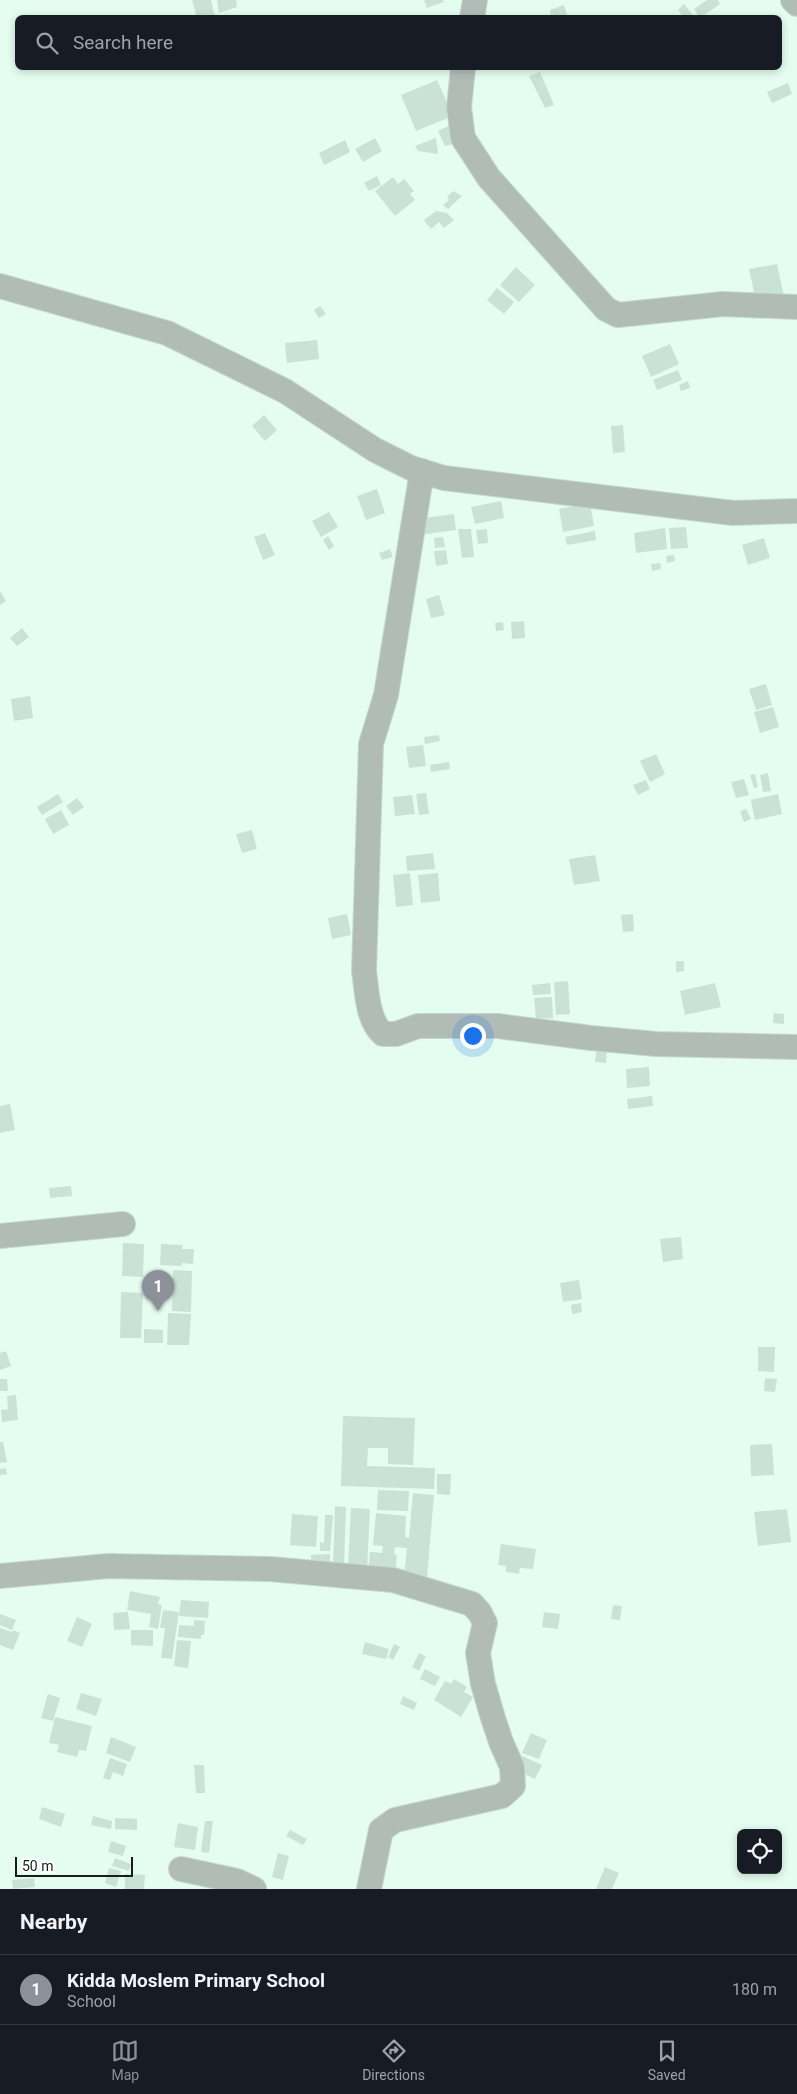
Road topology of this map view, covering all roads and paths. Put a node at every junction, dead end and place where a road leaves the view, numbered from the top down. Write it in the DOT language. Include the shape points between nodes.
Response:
graph roads {
  1 [pos="475,0"];
  2 [pos="792,0"];
  3 [pos="797,4"];
  4 [pos="472,15"];
  5 [pos="463,70"];
  6 [pos="0,286"];
  7 [pos="797,307"];
  8 [pos="422,471"];
  9 [pos="797,511"];
  10 [pos="797,1047"];
  11 [pos="123,1224"];
  12 [pos="0,1236"];
  13 [pos="0,1576"];
  14 [pos="181,1868"];
  15 [pos="254,1889"];
  16 [pos="369,1889"];
  1 -- 4 [label="street"];
  2 -- 3 [label="street"];
  5 -- 7 [label="street" via="459,107 463,138 489,178 606,309 618,315 722,304"];
  6 -- 8 [label="street" via="167,333 284,391 375,450"];
  8 -- 9 [label="street" via="444,478 714,511"];
  8 -- 10 [label="street" via="386,695 371,744 364,971 376,1029 383,1034 396,1034 418,1026 498,1026 656,1044"];
  11 -- 12 [label="street"];
  13 -- 16 [label="street" via="108,1566 270,1569 394,1580 472,1604 485,1623 478,1653 483,1684 512,1767 512,1786 502,1796 395,1820 381,1830"];
  14 -- 15 [label="street" via="237,1881"];
}
